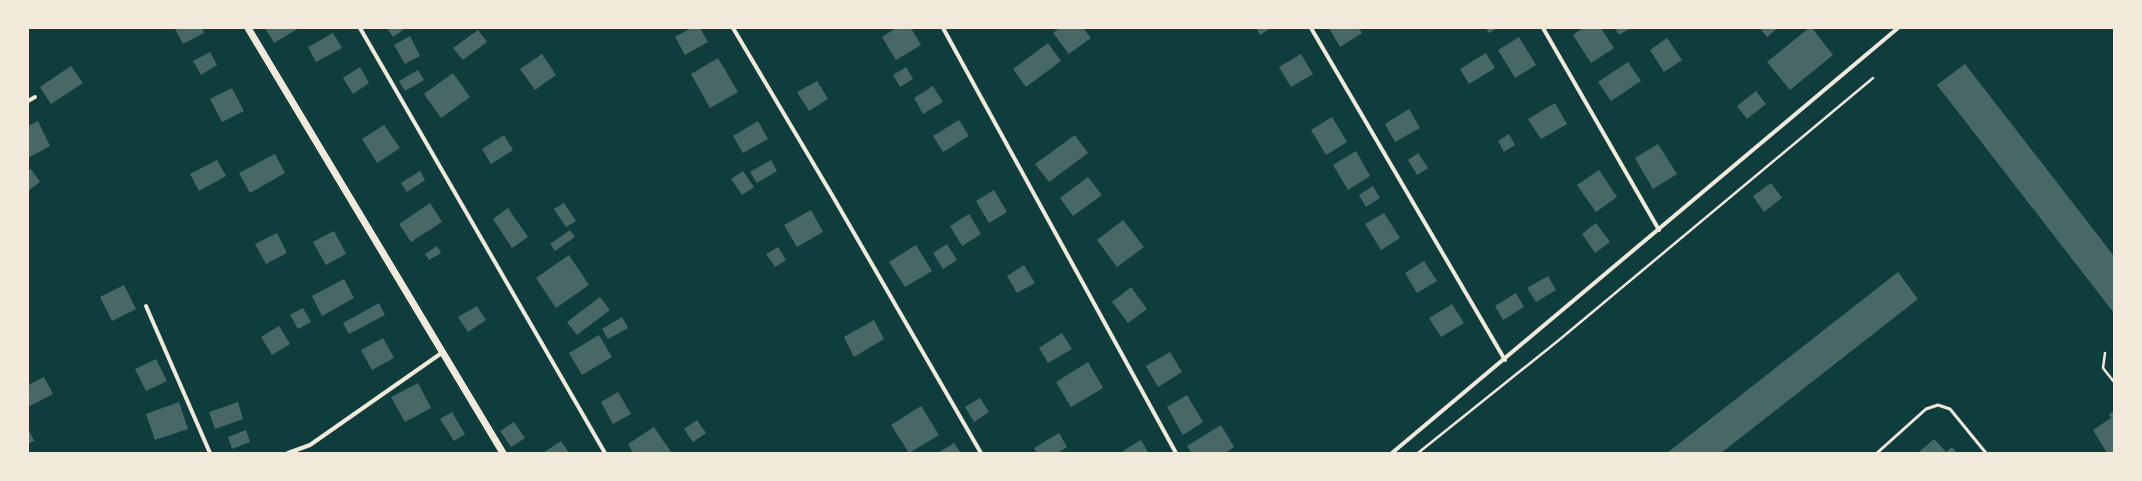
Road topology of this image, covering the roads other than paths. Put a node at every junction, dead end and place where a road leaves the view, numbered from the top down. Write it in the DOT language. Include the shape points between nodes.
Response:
graph roads {
  1 [pos="248,28"];
  2 [pos="360,28"];
  3 [pos="733,28"];
  4 [pos="943,28"];
  5 [pos="1311,28"];
  6 [pos="1544,28"];
  7 [pos="1898,28"];
  8 [pos="35,97"];
  9 [pos="28,101"];
  10 [pos="1659,230"];
  11 [pos="146,306"];
  12 [pos="443,352"];
  13 [pos="1505,360"];
  14 [pos="210,453"];
  15 [pos="288,453"];
  16 [pos="503,453"];
  17 [pos="605,453"];
  18 [pos="980,453"];
  19 [pos="1176,453"];
  20 [pos="1392,453"];
  21 [pos="1878,453"];
  22 [pos="1986,453"];
  1 -- 12 [label="street"];
  2 -- 17 [label="street"];
  3 -- 18 [label="street"];
  4 -- 19 [label="street"];
  5 -- 13 [label="street"];
  6 -- 10 [label="street"];
  7 -- 10 [label="street"];
  8 -- 9 [label="street"];
  10 -- 13 [label="street"];
  11 -- 14 [label="street"];
  12 -- 15 [label="street" via="310,445"];
  12 -- 16 [label="street"];
  13 -- 20 [label="street"];
  21 -- 22 [label="lane" via="1926,409 1938,405 1950,409"];
}
